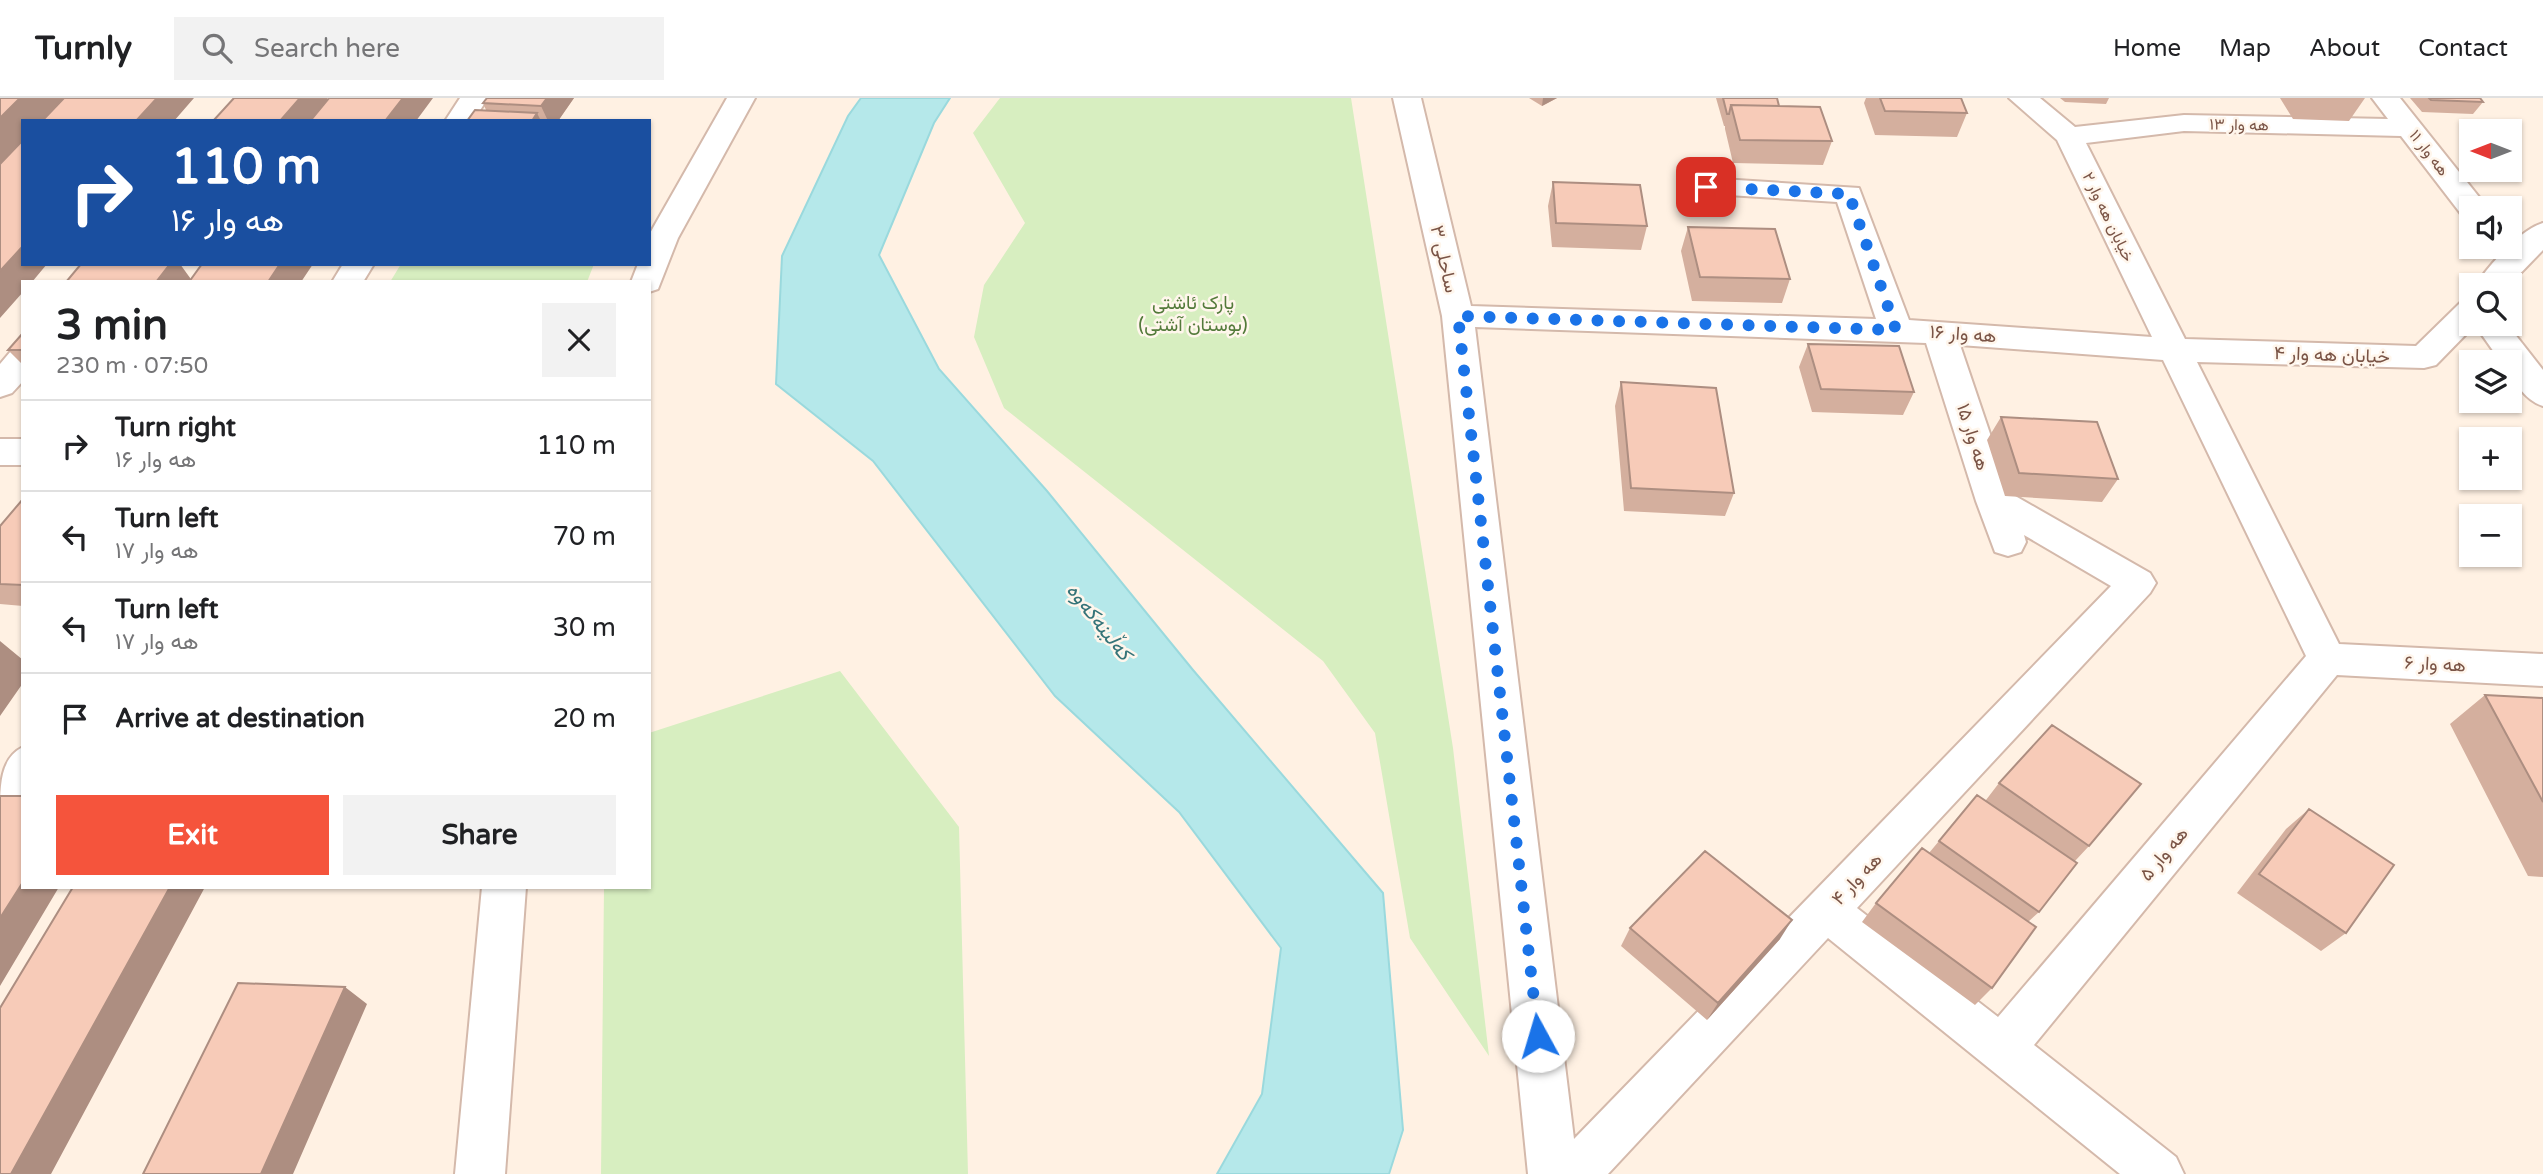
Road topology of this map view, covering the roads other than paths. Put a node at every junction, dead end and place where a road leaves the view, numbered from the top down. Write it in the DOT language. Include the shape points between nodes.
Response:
graph roads {
  1 [pos="474,98"];
  2 [pos="741,98"];
  3 [pos="1407,98"];
  4 [pos="2023,98"];
  5 [pos="2171,98"];
  6 [pos="2386,98"];
  7 [pos="459,119"];
  8 [pos="2184,123"];
  9 [pos="2409,128"];
  10 [pos="2069,136"];
  11 [pos="1706,187"];
  12 [pos="2463,196"];
  13 [pos="2543,233"];
  14 [pos="2522,246"];
  15 [pos="648,280"];
  16 [pos="1458,316"];
  17 [pos="2459,322"];
  18 [pos="1896,330"];
  19 [pos="1939,332"];
  20 [pos="2499,336"];
  21 [pos="2174,350"];
  22 [pos="21,361"];
  23 [pos="0,385"];
  24 [pos="2543,394"];
  25 [pos="0,452"];
  26 [pos="21,452"];
  27 [pos="1994,501"];
  28 [pos="2008,542"];
  29 [pos="2327,659"];
  30 [pos="2543,670"];
  31 [pos="504,889"];
  32 [pos="1827,911"];
  33 [pos="2001,1049"];
  34 [pos="480,1174"];
  35 [pos="1553,1174"];
  36 [pos="1574,1174"];
  37 [pos="2159,1174"];
  1 -- 7 [label="street"];
  2 -- 15 [label="street" via="663,239"];
  3 -- 16 [label="street, ساحلی ۳"];
  4 -- 10 [label="street, خیابان هه وار ۲"];
  5 -- 8 [label="street"];
  6 -- 9 [label="street, هه وار ۱۱"];
  8 -- 9 [label="street, هه وار ۱۳"];
  8 -- 10 [label="street, هه وار ۱۳"];
  9 -- 12 [label="street, هه وار ۱۱"];
  10 -- 21 [label="street, خیابان هه وار ۲"];
  11 -- 18 [label="street" via="1849,194"];
  13 -- 14 [label="street"];
  16 -- 18 [label="street, هه وار ۱۶"];
  16 -- 35 [label="street, ساحلی ۳"];
  17 -- 21 [label="street, خیابان هه وار ۴" via="2424,358"];
  18 -- 19 [label="street, هه وار ۱۶"];
  19 -- 21 [label="street, هه وار ۱۶"];
  19 -- 27 [label="street, هه وار ۱۵"];
  20 -- 24 [label="street"];
  21 -- 29 [label="street, خیابان هه وار ۲"];
  22 -- 23 [label="street"];
  25 -- 26 [label="street"];
  27 -- 28 [label="street, هه وار ۱۵"];
  27 -- 32 [label="street, هه وار ۴" via="2137,583"];
  29 -- 30 [label="street, هه وار ۶"];
  29 -- 33 [label="street, هه وار ۵"];
  31 -- 34 [label="street"];
  32 -- 33 [label="street"];
  32 -- 36 [label="street, هه وار ۴"];
  33 -- 37 [label="street"];
}
